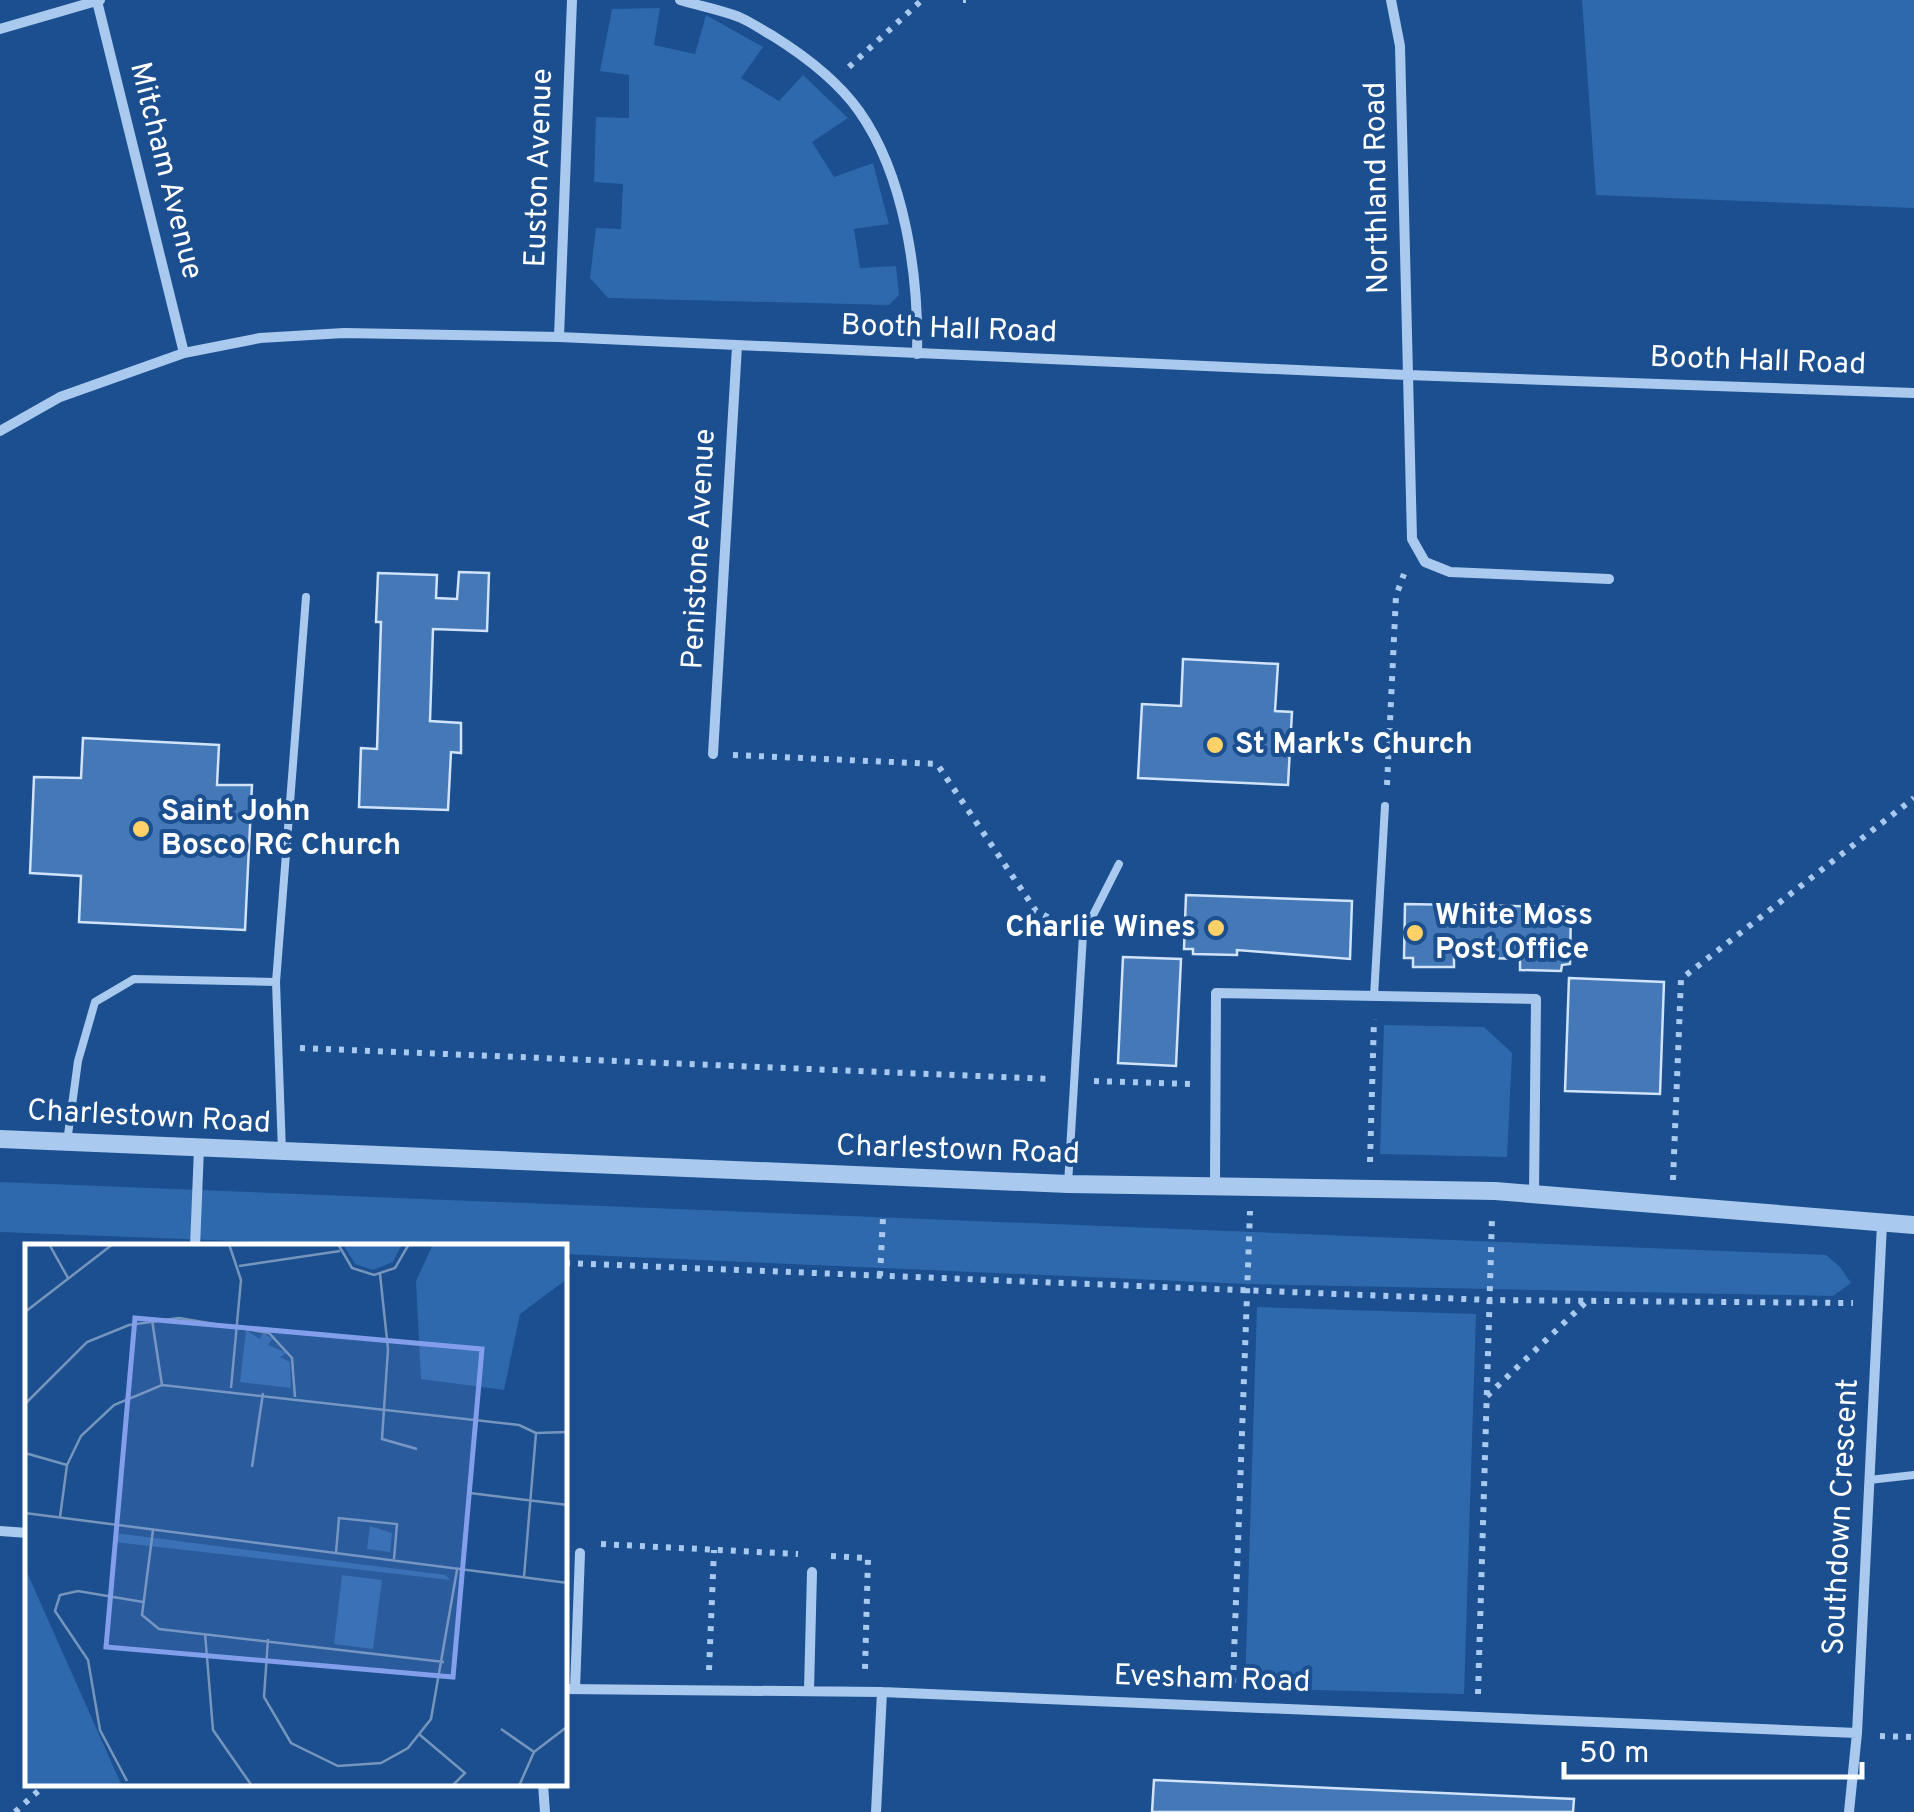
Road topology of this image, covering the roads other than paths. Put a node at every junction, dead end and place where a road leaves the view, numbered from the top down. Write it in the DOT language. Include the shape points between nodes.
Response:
graph roads {
  1 [pos="98,0"];
  2 [pos="572,0"];
  3 [pos="680,0"];
  4 [pos="1391,0"];
  5 [pos="0,29"];
  6 [pos="559,337"];
  7 [pos="737,346"];
  8 [pos="184,352"];
  9 [pos="917,354"];
  10 [pos="1407,375"];
  11 [pos="1914,393"];
  12 [pos="0,431"];
  13 [pos="1609,580"];
  14 [pos="306,597"];
  15 [pos="714,754"];
  16 [pos="1386,806"];
  17 [pos="1119,864"];
  18 [pos="276,982"];
  19 [pos="1374,996"];
  20 [pos="0,1139"];
  21 [pos="67,1142"];
  22 [pos="200,1148"];
  23 [pos="282,1152"];
  24 [pos="1068,1184"];
  25 [pos="1215,1185"];
  26 [pos="1534,1193"];
  27 [pos="1882,1224"];
  28 [pos="1914,1225"];
  29 [pos="195,1244"];
  30 [pos="1914,1475"];
  31 [pos="1869,1480"];
  32 [pos="0,1531"];
  33 [pos="25,1533"];
  34 [pos="582,1548"];
  35 [pos="812,1572"];
  36 [pos="570,1689"];
  37 [pos="809,1690"];
  38 [pos="882,1692"];
  39 [pos="1857,1732"];
  40 [pos="543,1787"];
  41 [pos="545,1812"];
  42 [pos="876,1812"];
  43 [pos="1848,1812"];
  1 -- 5 [label="street"];
  1 -- 8 [label="street, Mitcham Avenue"];
  2 -- 6 [label="street, Euston Avenue"];
  3 -- 9 [label="street" via="741,18 797,50 858,110 879,143 909,245"];
  4 -- 10 [label="street, Northland Road" via="1400,46"];
  6 -- 7 [label="street, Booth Hall Road"];
  6 -- 8 [label="street, Booth Hall Road" via="344,332"];
  7 -- 9 [label="street, Booth Hall Road"];
  7 -- 15 [label="street, Penistone Avenue"];
  8 -- 12 [label="street, Booth Hall Road" via="60,397"];
  9 -- 10 [label="street, Booth Hall Road"];
  10 -- 11 [label="street, Booth Hall Road"];
  10 -- 13 [label="street, Northland Road" via="1416,552 1450,572"];
  14 -- 18 [label="lane"];
  16 -- 19 [label="lane"];
  17 -- 24 [label="lane" via="1083,934"];
  18 -- 21 [label="lane" via="134,979 95,1002 78,1061"];
  18 -- 23 [label="lane"];
  19 -- 25 [label="street" via="1216,994"];
  19 -- 26 [label="street" via="1536,999"];
  20 -- 21 [label="street, Charlestown Road"];
  21 -- 22 [label="street, Charlestown Road"];
  22 -- 23 [label="street, Charlestown Road"];
  22 -- 29 [label="street"];
  23 -- 24 [label="street, Charlestown Road"];
  24 -- 25 [label="street, Charlestown Road"];
  25 -- 26 [label="street, Charlestown Road"];
  26 -- 27 [label="street, Charlestown Road"];
  27 -- 28 [label="street, Charlestown Road"];
  27 -- 31 [label="street, Southdown Crescent"];
  30 -- 31 [label="lane"];
  31 -- 39 [label="street, Southdown Crescent"];
  32 -- 33 [label="street"];
  34 -- 36 [label="street"];
  35 -- 37 [label="street"];
  36 -- 37 [label="street, Evesham Road"];
  37 -- 38 [label="street, Evesham Road"];
  38 -- 39 [label="street, Evesham Road"];
  38 -- 42 [label="street"];
  39 -- 43 [label="street, Southdown Crescent"];
  40 -- 41 [label="street"];
}
